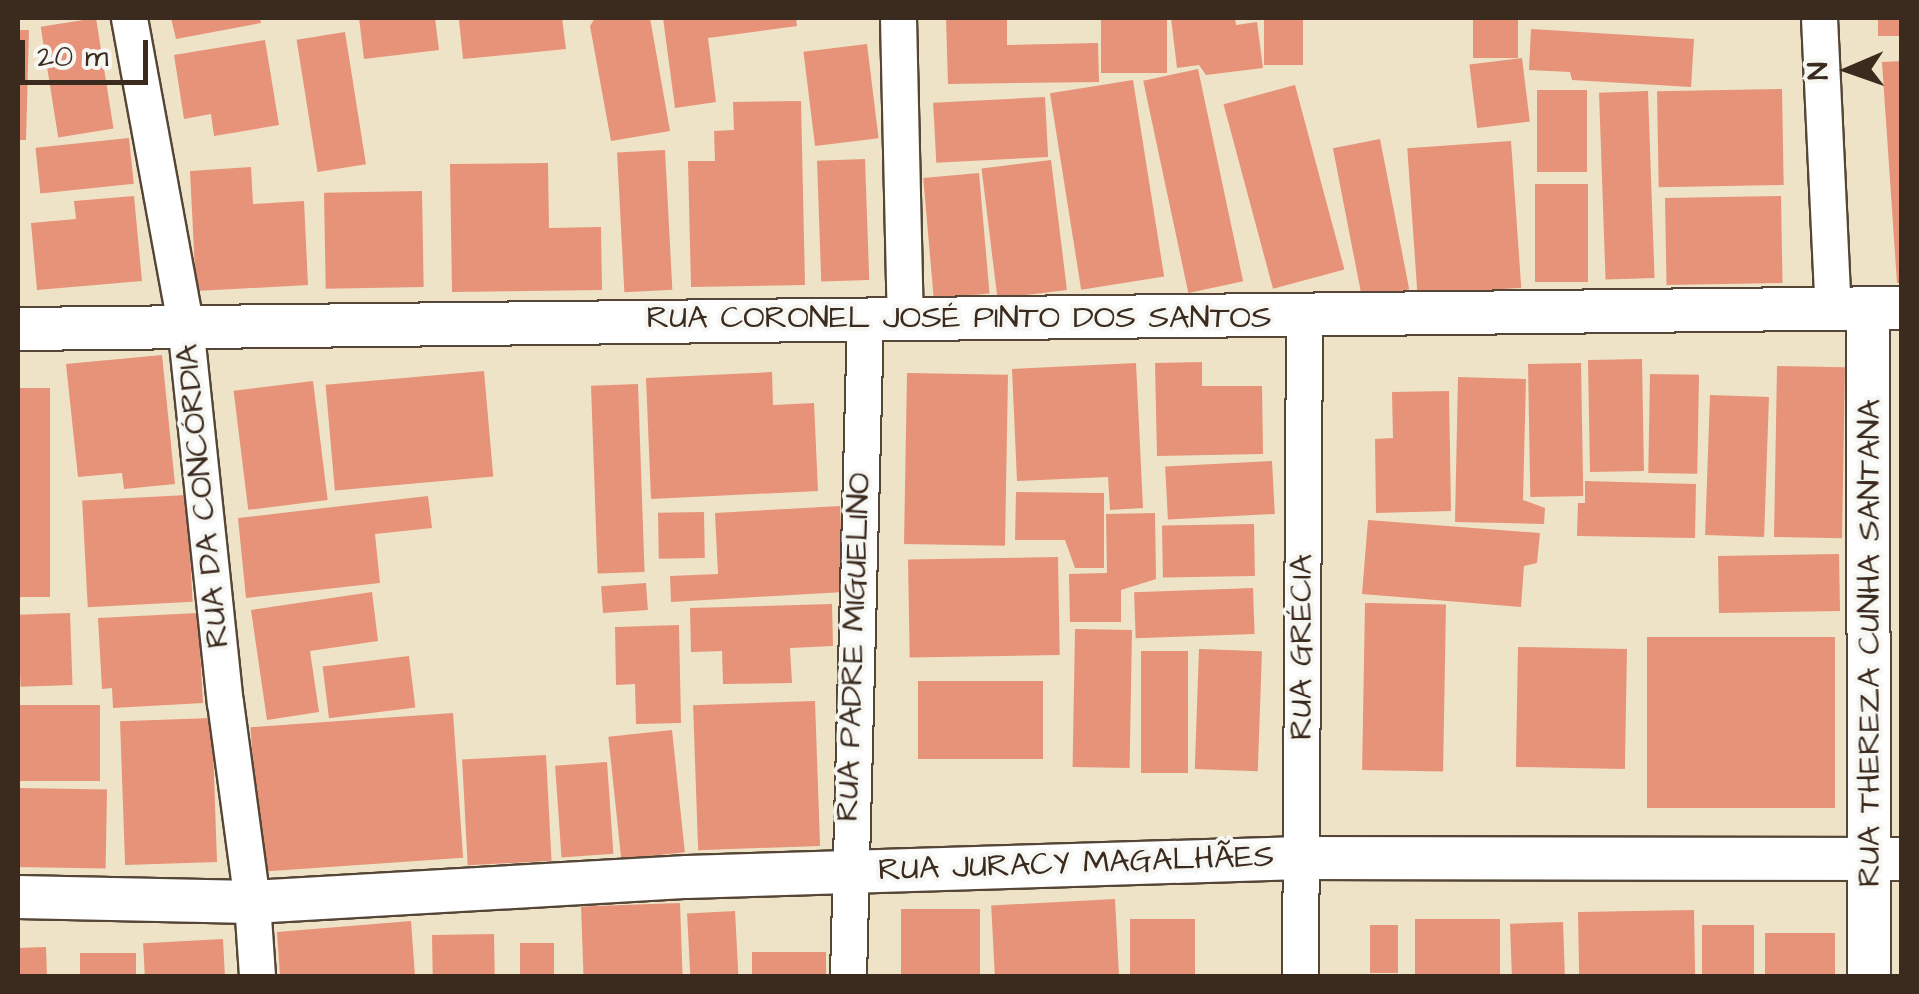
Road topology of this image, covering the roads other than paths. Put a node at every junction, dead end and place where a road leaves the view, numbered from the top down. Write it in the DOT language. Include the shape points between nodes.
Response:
graph roads {
  1 [pos="129,18"];
  2 [pos="898,18"];
  3 [pos="1818,18"];
  4 [pos="1868,309"];
  5 [pos="1304,317"];
  6 [pos="885,318"];
  7 [pos="185,324"];
  8 [pos="18,329"];
  9 [pos="1301,858"];
  10 [pos="1887,860"];
  11 [pos="847,871"];
  12 [pos="18,897"];
  13 [pos="252,902"];
  14 [pos="257,976"];
  15 [pos="848,976"];
  16 [pos="1300,976"];
  17 [pos="1869,976"];
  1 -- 7 [label="street, RUA DA CONCÓRDIA"];
  2 -- 6 [label="street, RUA PADRE MIGUELINO"];
  3 -- 4 [label="street"];
  4 -- 5 [label="street, RUA CORONEL JOSÉ PINTO DOS SANTOS"];
  4 -- 10 [label="street, RUA THEREZA CUNHA SANTANA"];
  5 -- 6 [label="street, RUA CORONEL JOSÉ PINTO DOS SANTOS"];
  5 -- 9 [label="street, RUA GRÉCIA"];
  6 -- 7 [label="street, RUA CORONEL JOSÉ PINTO DOS SANTOS"];
  6 -- 11 [label="street, RUA PADRE MIGUELINO"];
  7 -- 8 [label="street, RUA CORONEL JOSÉ PINTO DOS SANTOS"];
  7 -- 13 [label="street, RUA DA CONCÓRDIA"];
  9 -- 10 [label="street, RUA JURACY MAGALHÃES"];
  9 -- 11 [label="street, RUA JURACY MAGALHÃES"];
  9 -- 16 [label="street, RUA GRÉCIA"];
  10 -- 17 [label="street, RUA THEREZA CUNHA SANTANA"];
  11 -- 13 [label="street, RUA JURACY MAGALHÃES"];
  11 -- 15 [label="street, RUA PADRE MIGUELINO"];
  12 -- 13 [label="street, RUA JURACY MAGALHÃES"];
  13 -- 14 [label="street, RUA DA CONCÓRDIA"];
}
